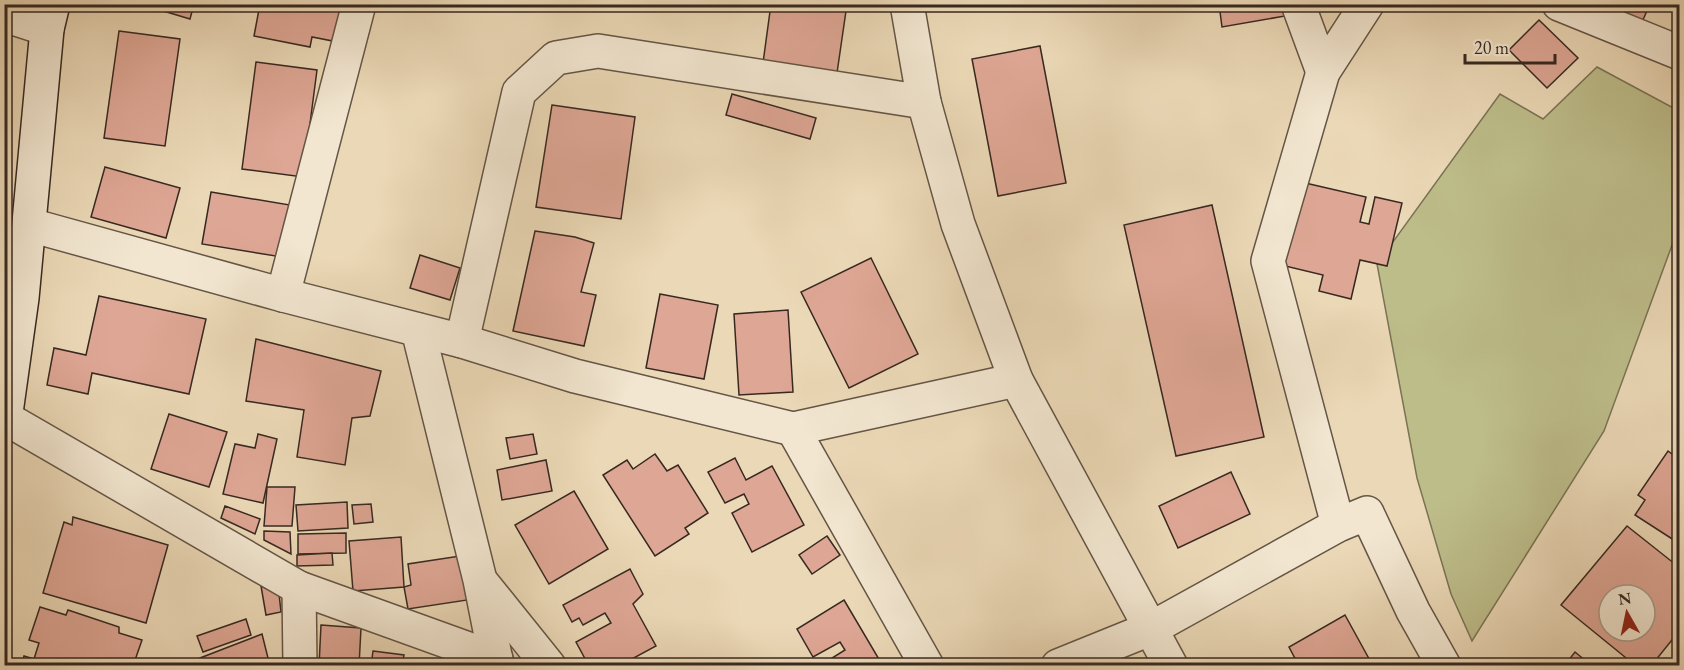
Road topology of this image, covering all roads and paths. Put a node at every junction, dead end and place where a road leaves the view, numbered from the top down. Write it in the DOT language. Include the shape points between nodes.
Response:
graph roads {
  1 [pos="359,4"];
  2 [pos="907,4"];
  3 [pos="1298,4"];
  4 [pos="1367,4"];
  5 [pos="1559,4"];
  6 [pos="4,15"];
  7 [pos="50,17"];
  8 [pos="1680,53"];
  9 [pos="1323,72"];
  10 [pos="924,102"];
  11 [pos="30,225"];
  12 [pos="14,295"];
  13 [pos="283,295"];
  14 [pos="418,330"];
  15 [pos="462,341"];
  16 [pos="1016,380"];
  17 [pos="6,423"];
  18 [pos="793,429"];
  19 [pos="1338,525"];
  20 [pos="480,580"];
  21 [pos="299,588"];
  22 [pos="1152,628"];
  23 [pos="496,662"];
  24 [pos="300,666"];
  25 [pos="549,666"];
  26 [pos="927,666"];
  27 [pos="1058,666"];
  28 [pos="1171,666"];
  29 [pos="1444,666"];
  1 -- 13 [label="street"];
  2 -- 10 [label="street"];
  3 -- 9 [label="street"];
  4 -- 9 [label="street"];
  5 -- 8 [label="street"];
  6 -- 7 [label="street"];
  7 -- 11 [label="street"];
  9 -- 19 [label="street" via="1268,261"];
  10 -- 15 [label="street" via="598,51 556,58 519,92"];
  10 -- 16 [label="street" via="958,224"];
  11 -- 12 [label="street"];
  11 -- 13 [label="street"];
  12 -- 17 [label="street"];
  13 -- 14 [label="street"];
  14 -- 15 [label="street"];
  14 -- 20 [label="street"];
  15 -- 18 [label="street" via="575,376"];
  16 -- 18 [label="street"];
  16 -- 22 [label="street"];
  17 -- 21 [label="street"];
  18 -- 26 [label="street"];
  19 -- 22 [label="street"];
  19 -- 29 [label="street" via="1367,513"];
  20 -- 23 [label="street"];
  20 -- 25 [label="street"];
  21 -- 23 [label="street"];
  21 -- 24 [label="street"];
  22 -- 27 [label="street"];
  22 -- 28 [label="street"];
}
